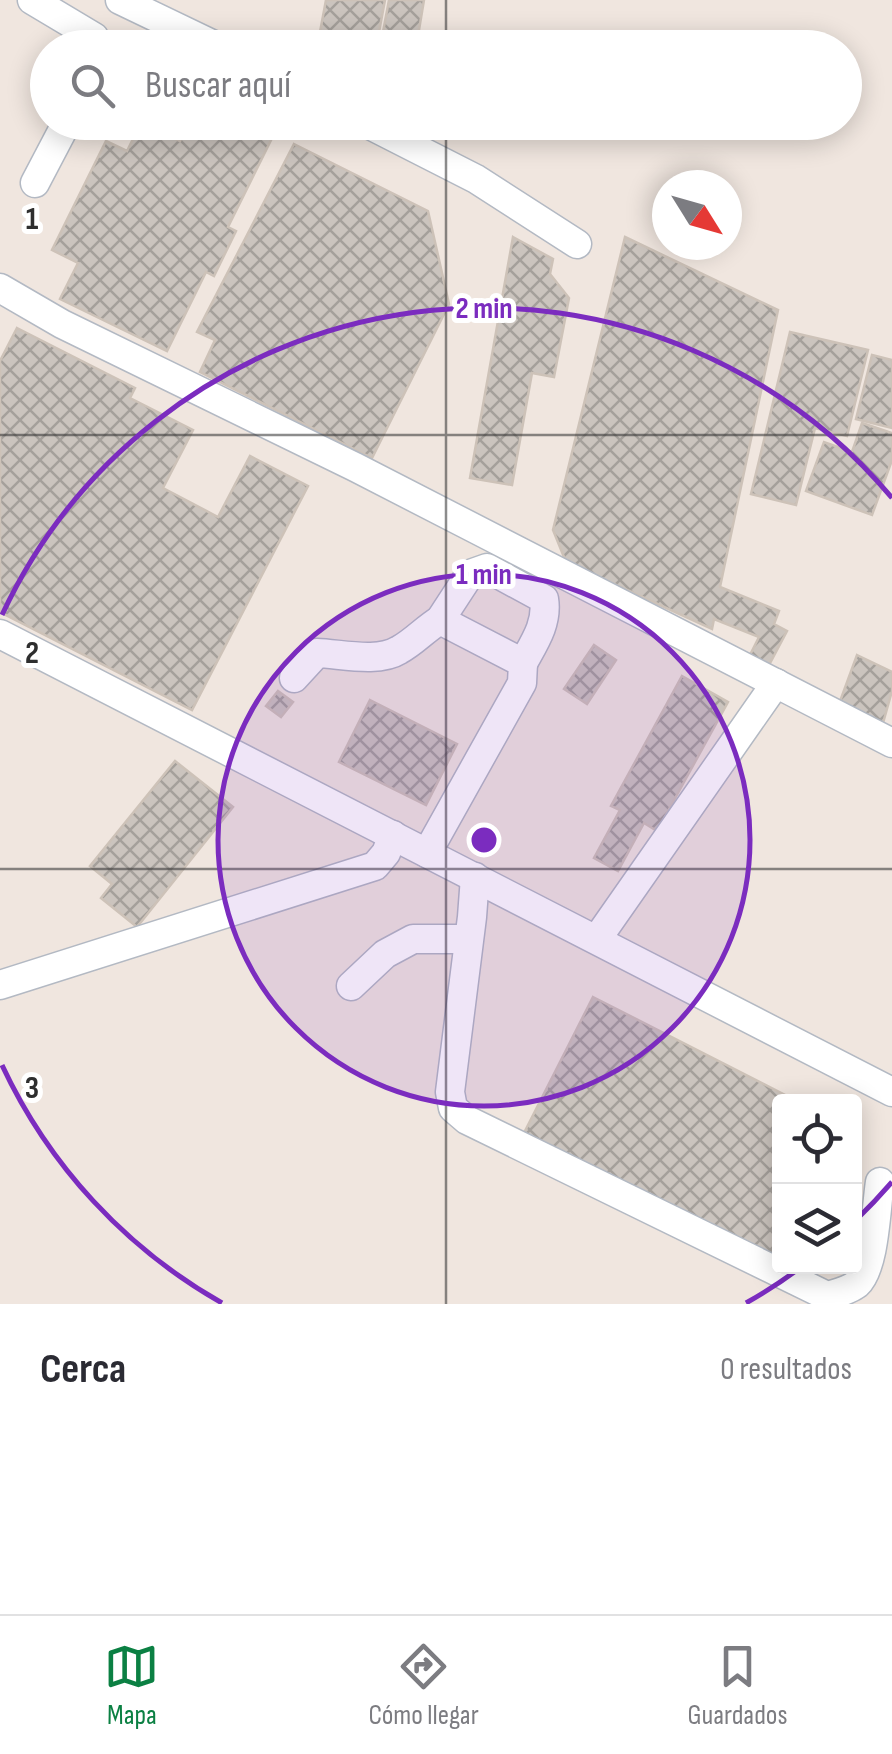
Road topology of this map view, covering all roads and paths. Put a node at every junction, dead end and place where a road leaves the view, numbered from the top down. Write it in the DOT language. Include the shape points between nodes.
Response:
graph roads {
  1 [pos="32,0"];
  2 [pos="120,0"];
  3 [pos="82,30"];
  4 [pos="182,30"];
  5 [pos="58,140"];
  6 [pos="399,140"];
  7 [pos="36,182"];
  8 [pos="578,244"];
  9 [pos="0,288"];
  10 [pos="440,620"];
  11 [pos="0,634"];
  12 [pos="523,663"];
  13 [pos="294,678"];
  14 [pos="776,683"];
  15 [pos="892,743"];
  16 [pos="393,834"];
  17 [pos="428,853"];
  18 [pos="475,877"];
  19 [pos="597,939"];
  20 [pos="468,940"];
  21 [pos="0,985"];
  22 [pos="351,986"];
  23 [pos="892,1092"];
  24 [pos="880,1182"];
  1 -- 3 [label="street"];
  2 -- 4 [label="street"];
  5 -- 7 [label="street"];
  6 -- 8 [label="street"];
  9 -- 14 [label="street"];
  10 -- 12 [label="street"];
  10 -- 12 [label="street" via="470,574 487,568 544,599 542,628"];
  10 -- 13 [label="street" via="397,652 318,653"];
  11 -- 16 [label="street"];
  12 -- 17 [label="street" via="522,683"];
  14 -- 15 [label="street"];
  14 -- 19 [label="street"];
  16 -- 17 [label="street"];
  16 -- 21 [label="street" via="375,866"];
  17 -- 18 [label="street"];
  18 -- 19 [label="street"];
  18 -- 20 [label="street"];
  19 -- 23 [label="street"];
  20 -- 22 [label="street" via="413,939"];
  20 -- 24 [label="street" via="450,1092 453,1108 467,1120 827,1296 860,1282 868,1268"];
}
